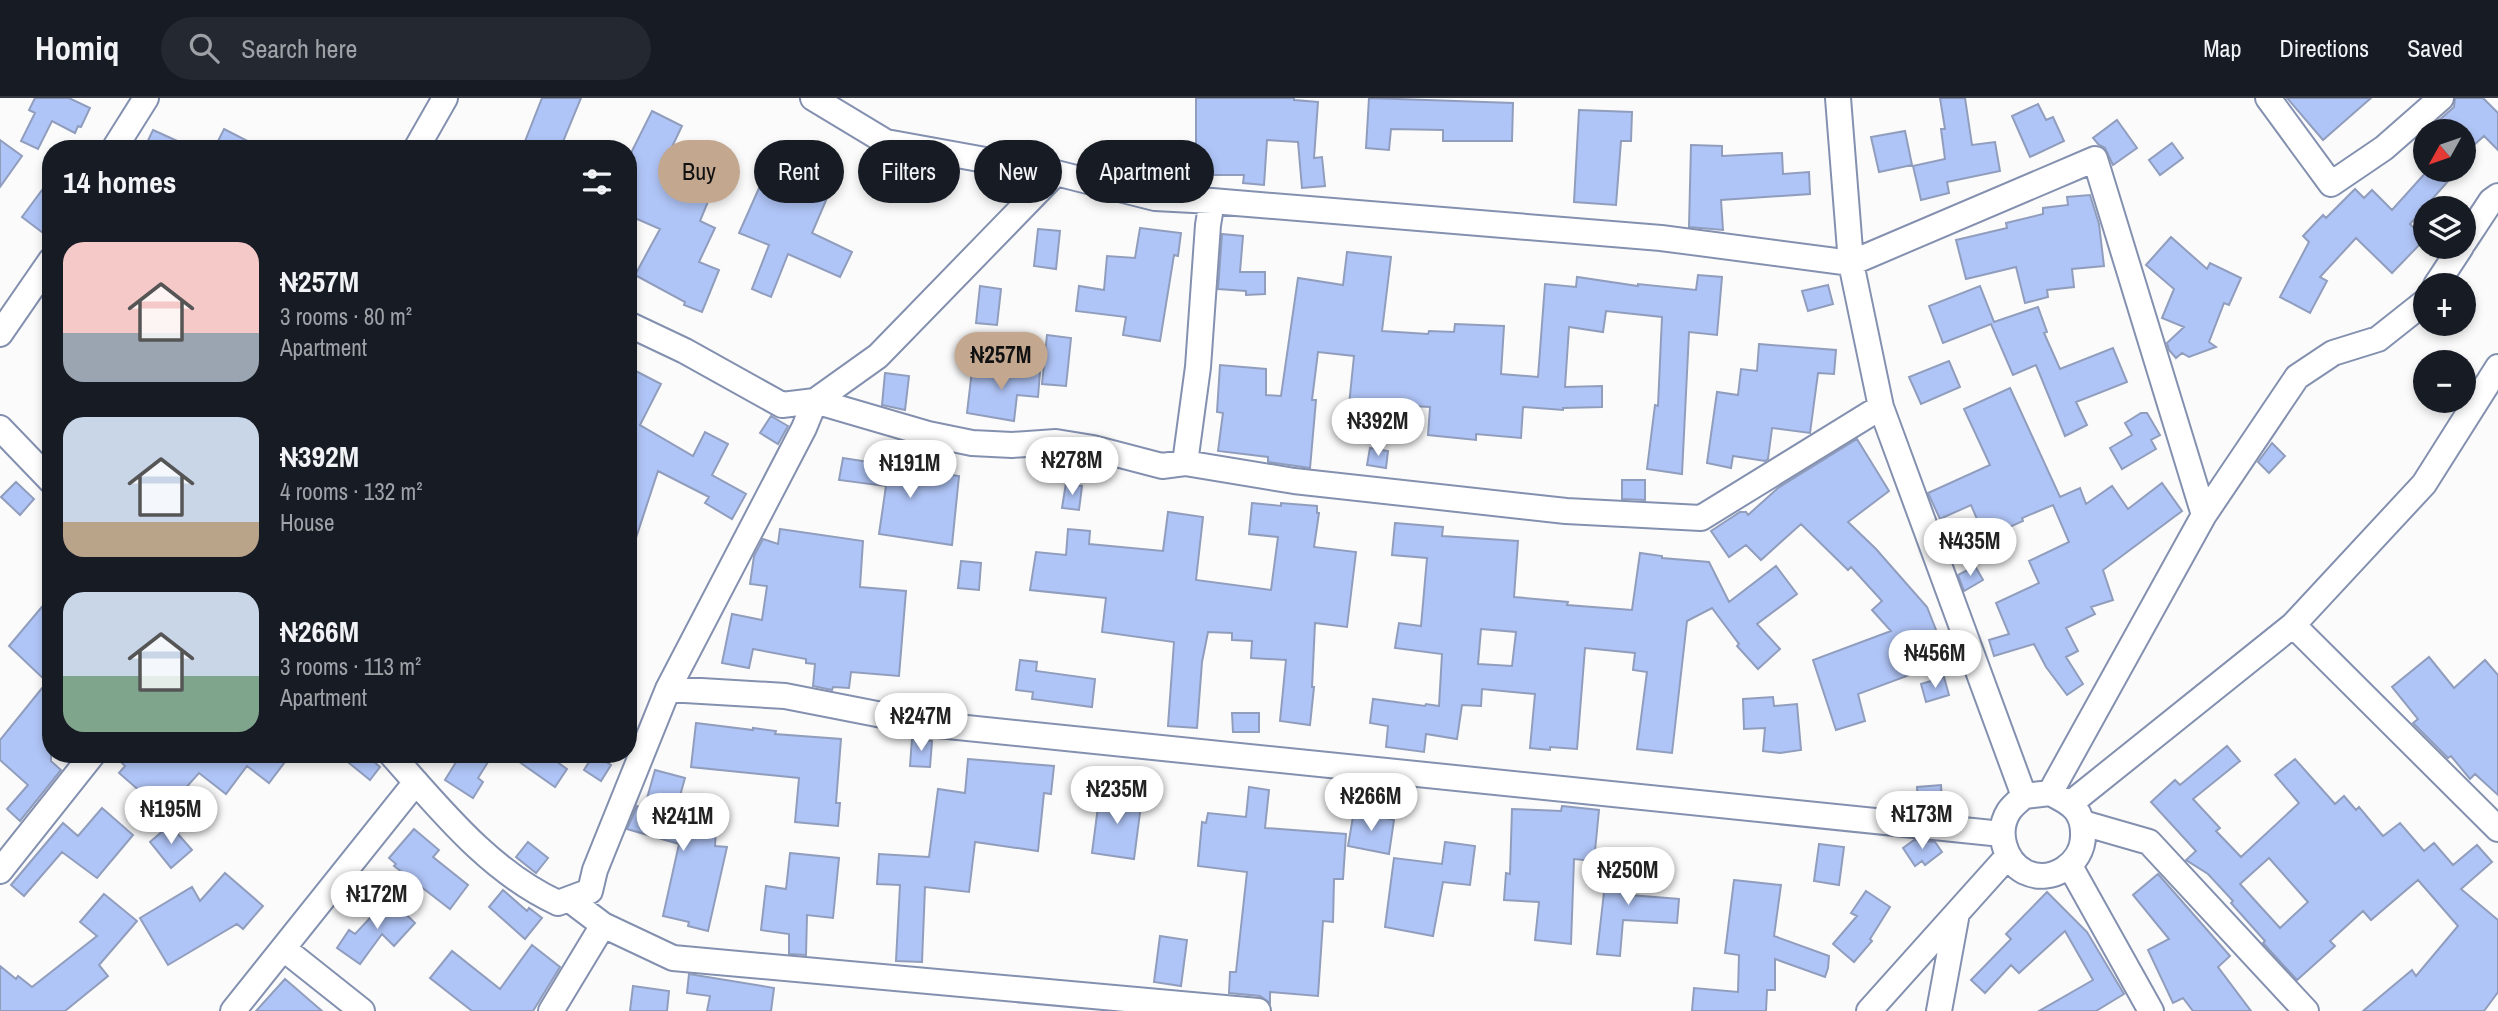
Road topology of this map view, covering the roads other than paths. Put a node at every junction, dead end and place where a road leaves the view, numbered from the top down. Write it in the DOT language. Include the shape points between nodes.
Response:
graph roads {
  1 [pos="146,98"];
  2 [pos="444,98"];
  3 [pos="813,98"];
  4 [pos="1838,98"];
  5 [pos="2268,98"];
  6 [pos="2441,98"];
  7 [pos="120,140"];
  8 [pos="421,140"];
  9 [pos="974,158"];
  10 [pos="2498,196"];
  11 [pos="1214,201"];
  12 [pos="1027,203"];
  13 [pos="1212,203"];
  14 [pos="2476,224"];
  15 [pos="1852,263"];
  16 [pos="42,273"];
  17 [pos="2413,311"];
  18 [pos="637,328"];
  19 [pos="0,334"];
  20 [pos="2498,367"];
  21 [pos="815,401"];
  22 [pos="1881,407"];
  23 [pos="2,435"];
  24 [pos="1185,463"];
  25 [pos="42,473"];
  26 [pos="2204,515"];
  27 [pos="2293,625"];
  28 [pos="668,689"];
  29 [pos="86,763"];
  30 [pos="399,763"];
  31 [pos="416,782"];
  32 [pos="2024,796"];
  33 [pos="2068,807"];
  34 [pos="2498,828"];
  35 [pos="2005,845"];
  36 [pos="2070,866"];
  37 [pos="0,872"];
  38 [pos="570,900"];
  39 [pos="1957,913"];
  40 [pos="603,925"];
  41 [pos="284,949"];
  42 [pos="233,1011"];
  43 [pos="362,1011"];
  44 [pos="551,1011"];
  45 [pos="1258,1011"];
  46 [pos="1869,1011"];
  47 [pos="1939,1011"];
  48 [pos="2151,1011"];
  49 [pos="2306,1011"];
  1 -- 7 [label="street"];
  2 -- 8 [label="street"];
  3 -- 9 [label="street" via="886,142"];
  4 -- 15 [label="street"];
  5 -- 6 [label="street" via="2331,184 2384,148"];
  10 -- 14 [label="street"];
  11 -- 15 [label="street" via="1661,238"];
  12 -- 21 [label="street" via="878,356"];
  13 -- 24 [label="street" via="1199,367"];
  15 -- 22 [label="street"];
  15 -- 26 [label="street" via="2095,159"];
  16 -- 19 [label="street"];
  17 -- 26 [label="street" via="2378,339 2333,353 2297,377"];
  18 -- 21 [label="street" via="782,405"];
  20 -- 27 [label="street" via="2424,484"];
  21 -- 24 [label="street" via="972,443 1056,442 1162,466"];
  21 -- 28 [label="street"];
  22 -- 24 [label="street" via="1701,518 1552,509 1294,481"];
  22 -- 32 [label="street"];
  23 -- 25 [label="street"];
  26 -- 33 [label="street"];
  27 -- 33 [label="street"];
  27 -- 34 [label="street"];
  28 -- 35 [label="street" via="785,696 928,724"];
  28 -- 38 [label="street" via="590,891"];
  29 -- 37 [label="street"];
  30 -- 31 [label="street"];
  31 -- 38 [label="street" via="471,842 534,892 558,903"];
  31 -- 41 [label="street"];
  32 -- 33 [label="street"];
  32 -- 35 [label="street" via="2009,811"];
  33 -- 36 [label="street" via="2083,847"];
  33 -- 49 [label="street" via="2149,842"];
  35 -- 36 [label="street" via="2026,872 2049,876"];
  35 -- 39 [label="street"];
  36 -- 48 [label="street"];
  38 -- 40 [label="street"];
  39 -- 46 [label="street"];
  39 -- 47 [label="street"];
  40 -- 44 [label="street"];
  40 -- 45 [label="street" via="673,958"];
  41 -- 42 [label="street"];
  41 -- 43 [label="street"];
}
